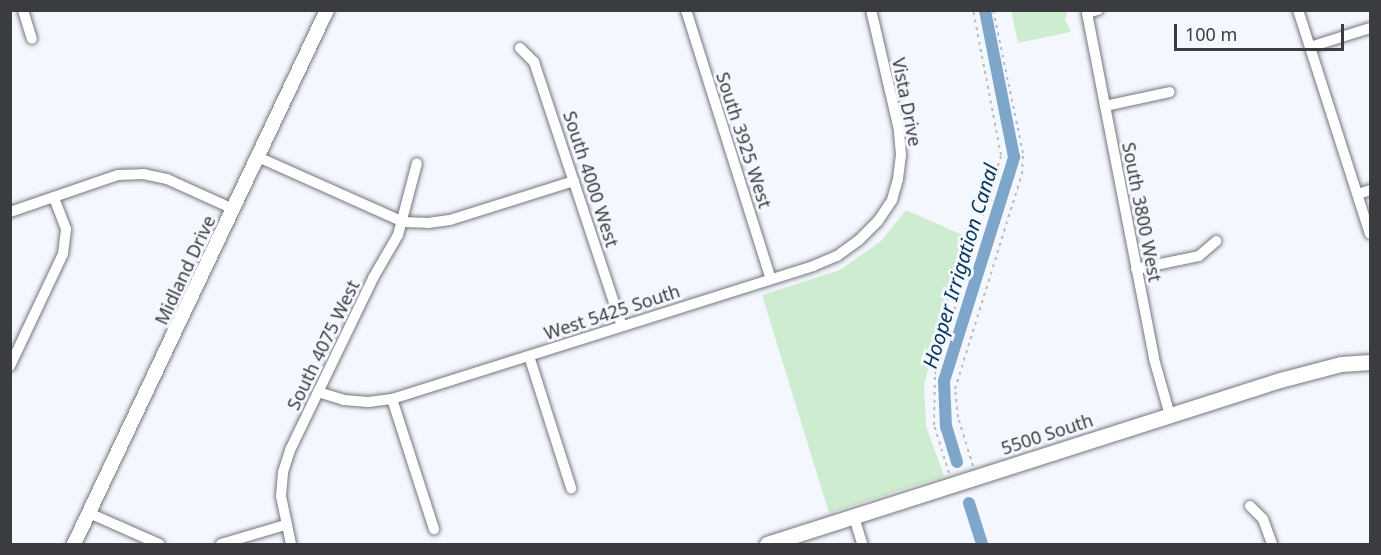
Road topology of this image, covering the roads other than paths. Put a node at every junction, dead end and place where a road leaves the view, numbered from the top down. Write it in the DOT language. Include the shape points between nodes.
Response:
graph roads {
  1 [pos="23,10"];
  2 [pos="327,10"];
  3 [pos="686,10"];
  4 [pos="870,10"];
  5 [pos="1098,10"];
  6 [pos="1298,10"];
  7 [pos="1371,28"];
  8 [pos="32,39"];
  9 [pos="1310,47"];
  10 [pos="520,48"];
  11 [pos="1170,92"];
  12 [pos="1105,106"];
  13 [pos="258,157"];
  14 [pos="417,164"];
  15 [pos="574,181"];
  16 [pos="1371,190"];
  17 [pos="1358,194"];
  18 [pos="54,197"];
  19 [pos="892,200"];
  20 [pos="233,209"];
  21 [pos="10,212"];
  22 [pos="403,222"];
  23 [pos="1371,234"];
  24 [pos="1216,242"];
  25 [pos="1136,269"];
  26 [pos="771,279"];
  27 [pos="622,326"];
  28 [pos="529,356"];
  29 [pos="1371,362"];
  30 [pos="10,366"];
  31 [pos="318,392"];
  32 [pos="392,399"];
  33 [pos="1170,415"];
  34 [pos="571,488"];
  35 [pos="1250,506"];
  36 [pos="89,513"];
  37 [pos="854,517"];
  38 [pos="285,525"];
  39 [pos="434,529"];
  40 [pos="75,544"];
  41 [pos="159,544"];
  42 [pos="221,544"];
  43 [pos="291,544"];
  44 [pos="767,544"];
  45 [pos="862,544"];
  46 [pos="1272,544"];
  1 -- 8 [label="street"];
  2 -- 13 [label="street, Midland Drive"];
  3 -- 26 [label="street, South 3925 West"];
  4 -- 19 [label="street, Vista Drive" via="899,130 901,155"];
  5 -- 12 [label="street, South 3800 West" via="1087,13"];
  6 -- 9 [label="street"];
  7 -- 9 [label="street"];
  9 -- 17 [label="street"];
  10 -- 15 [label="street, South 4000 West" via="534,62"];
  11 -- 12 [label="street"];
  12 -- 25 [label="street, South 3800 West"];
  13 -- 20 [label="street, Midland Drive"];
  13 -- 22 [label="street"];
  14 -- 22 [label="street, South 4075 West"];
  15 -- 22 [label="street" via="450,220"];
  15 -- 27 [label="street, South 4000 West"];
  16 -- 17 [label="street"];
  17 -- 23 [label="street"];
  18 -- 20 [label="street" via="118,175 143,174 167,179"];
  18 -- 21 [label="street"];
  18 -- 30 [label="street" via="66,229 63,254"];
  19 -- 26 [label="street, West 5425 South" via="878,221 837,256"];
  20 -- 36 [label="street, Midland Drive"];
  22 -- 31 [label="street, South 4075 West"];
  24 -- 25 [label="street" via="1199,256"];
  25 -- 33 [label="street, South 3800 West"];
  26 -- 27 [label="street, West 5425 South"];
  27 -- 28 [label="street, West 5425 South"];
  28 -- 32 [label="street, West 5425 South"];
  28 -- 34 [label="street"];
  29 -- 33 [label="main road, 5500 South" via="1341,364 1280,380"];
  31 -- 32 [label="street, West 5425 South" via="344,400"];
  31 -- 38 [label="street, South 4075 West" via="283,472"];
  32 -- 39 [label="street"];
  33 -- 37 [label="main road, 5500 South"];
  35 -- 46 [label="street" via="1263,519"];
  36 -- 40 [label="street, Midland Drive"];
  36 -- 41 [label="street"];
  37 -- 44 [label="main road, 5500 South"];
  37 -- 45 [label="street"];
  38 -- 42 [label="street"];
  38 -- 43 [label="street, South 4075 West"];
}
